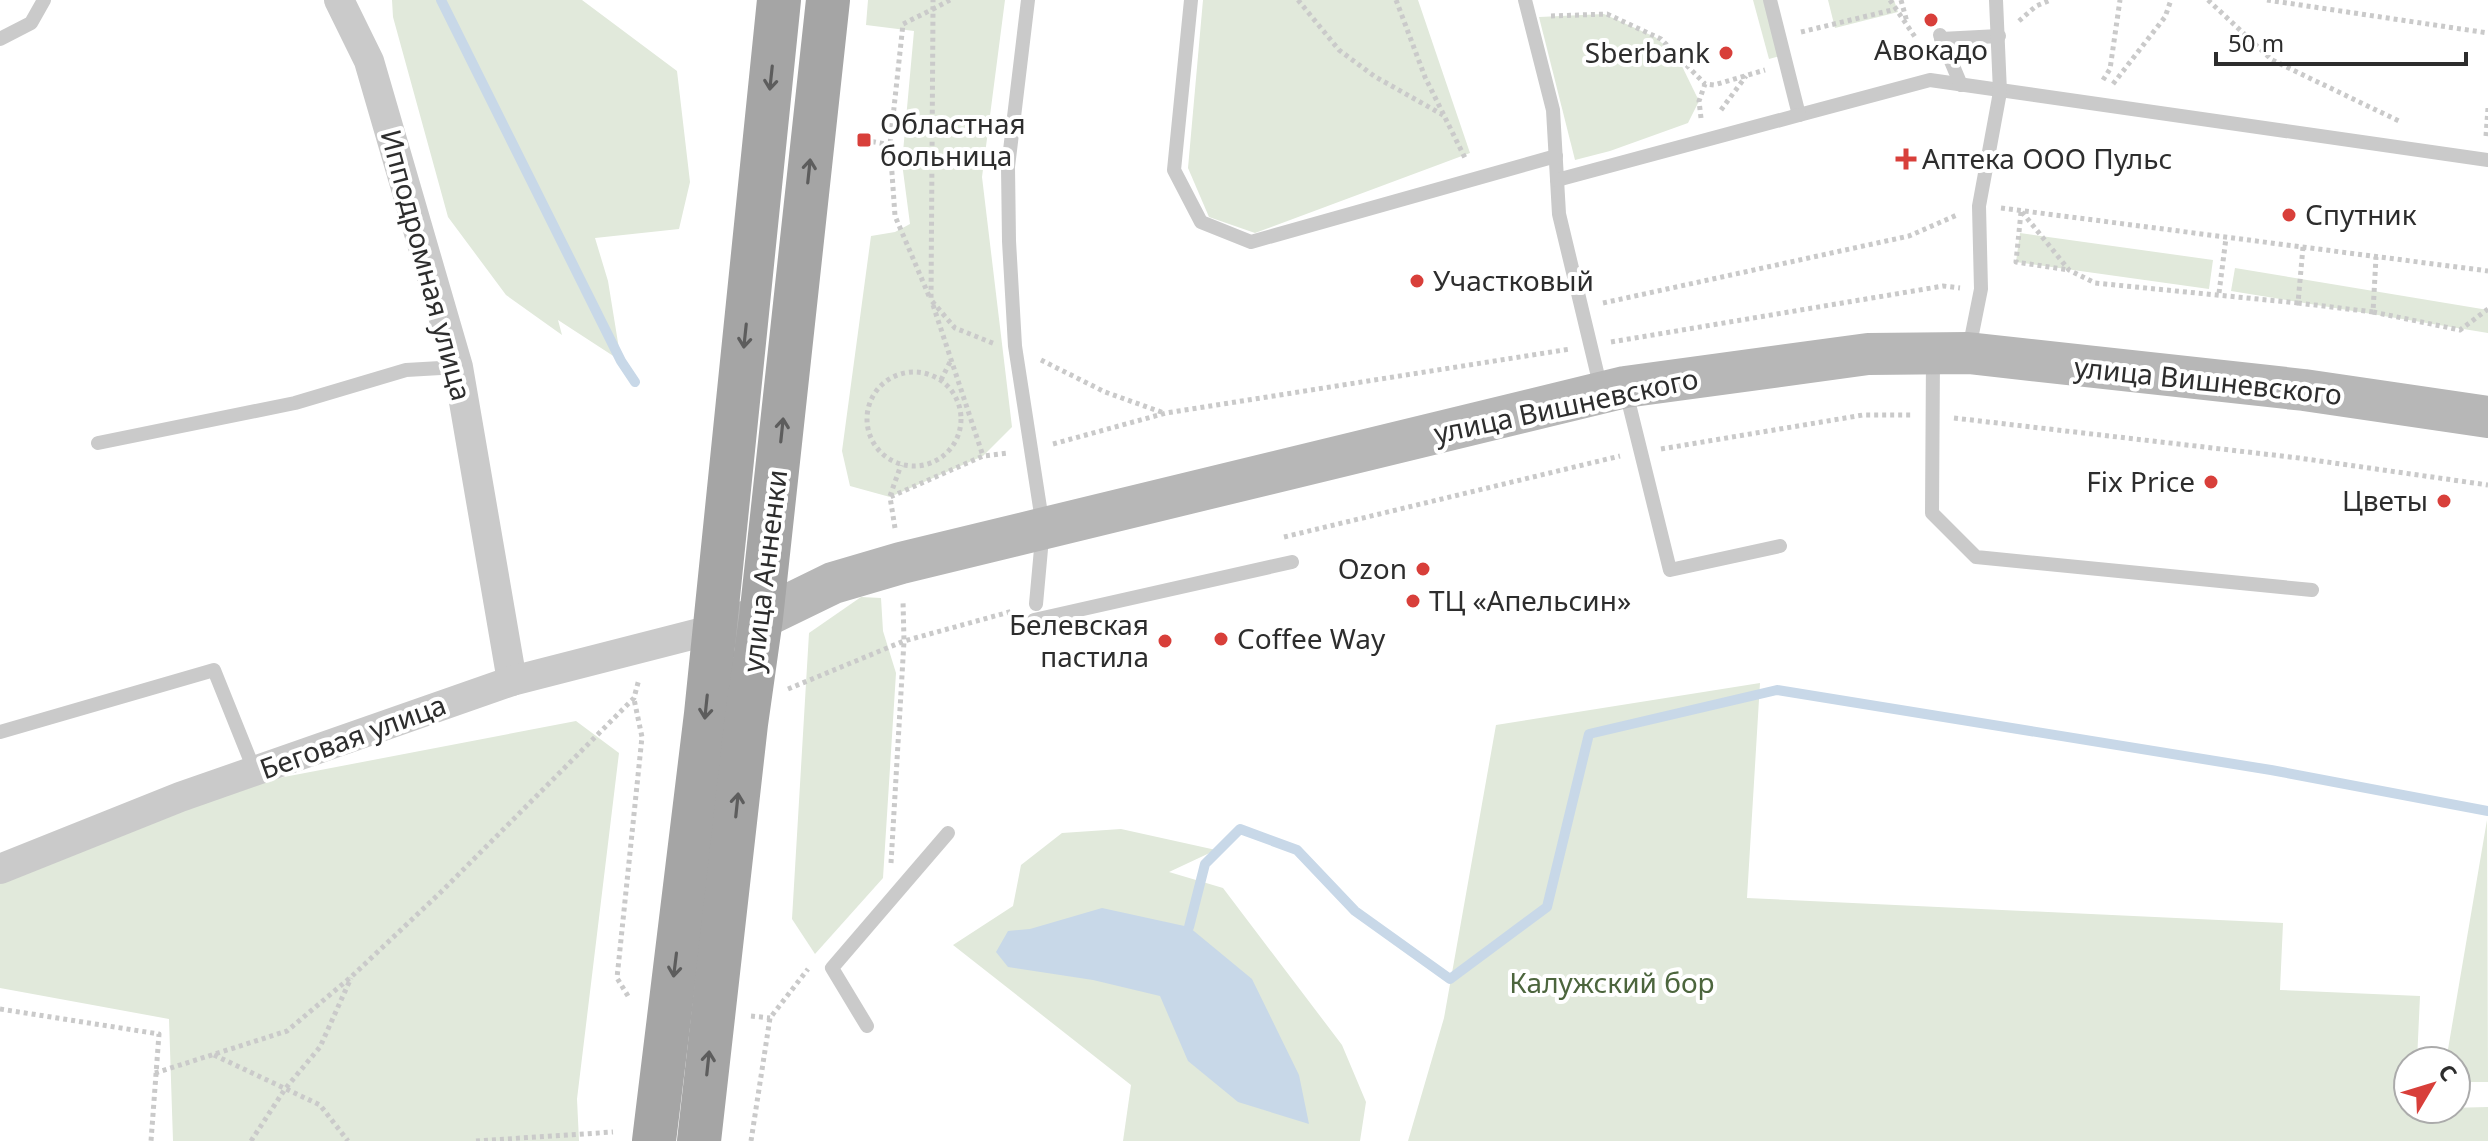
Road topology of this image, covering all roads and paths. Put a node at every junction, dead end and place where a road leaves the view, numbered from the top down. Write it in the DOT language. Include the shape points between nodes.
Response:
graph roads {
  1 [pos="44,0"];
  2 [pos="340,0"];
  3 [pos="779,0"];
  4 [pos="828,0"];
  5 [pos="933,0"];
  6 [pos="950,0"];
  7 [pos="1028,0"];
  8 [pos="1191,0"];
  9 [pos="1298,0"];
  10 [pos="1396,0"];
  11 [pos="1525,0"];
  12 [pos="1770,0"];
  13 [pos="1890,0"];
  14 [pos="1901,0"];
  15 [pos="1996,0"];
  16 [pos="2051,0"];
  17 [pos="2120,0"];
  18 [pos="2171,0"];
  19 [pos="2208,0"];
  20 [pos="2267,0"];
  21 [pos="2042,2"];
  22 [pos="933,9"];
  23 [pos="1896,9"];
  24 [pos="1539,17"];
  25 [pos="1908,26"];
  26 [pos="2488,33"];
  27 [pos="1789,35"];
  28 [pos="1999,36"];
  29 [pos="0,39"];
  30 [pos="1747,75"];
  31 [pos="1930,80"];
  32 [pos="1705,84"];
  33 [pos="1961,85"];
  34 [pos="2000,92"];
  35 [pos="2090,102"];
  36 [pos="1719,113"];
  37 [pos="1799,115"];
  38 [pos="1444,116"];
  39 [pos="1710,120"];
  40 [pos="2405,124"];
  41 [pos="1702,127"];
  42 [pos="864,140"];
  43 [pos="890,145"];
  44 [pos="1556,156"];
  45 [pos="2488,160"];
  46 [pos="1476,178"];
  47 [pos="1557,180"];
  48 [pos="1979,206"];
  49 [pos="2021,211"];
  50 [pos="2226,238"];
  51 [pos="2303,247"];
  52 [pos="2376,257"];
  53 [pos="2069,270"];
  54 [pos="2488,271"];
  55 [pos="1981,289"];
  56 [pos="2219,293"];
  57 [pos="931,300"];
  58 [pos="2298,303"];
  59 [pos="1584,308"];
  60 [pos="2488,309"];
  61 [pos="2373,312"];
  62 [pos="1593,345"];
  63 [pos="1951,353"];
  64 [pos="951,360"];
  65 [pos="458,367"];
  66 [pos="941,380"];
  67 [pos="1614,390"];
  68 [pos="1934,415"];
  69 [pos="2488,417"];
  70 [pos="98,443"];
  71 [pos="1029,450"];
  72 [pos="1639,453"];
  73 [pos="983,456"];
  74 [pos="901,465"];
  75 [pos="2464,481"];
  76 [pos="2488,485"];
  77 [pos="2463,489"];
  78 [pos="890,497"];
  79 [pos="1043,527"];
  80 [pos="1277,539"];
  81 [pos="1780,546"];
  82 [pos="1292,562"];
  83 [pos="901,563"];
  84 [pos="2312,590"];
  85 [pos="1036,604"];
  86 [pos="761,618"];
  87 [pos="1034,620"];
  88 [pos="715,629"];
  89 [pos="904,641"];
  90 [pos="647,647"];
  91 [pos="512,681"];
  92 [pos="782,693"];
  93 [pos="634,698"];
  94 [pos="0,732"];
  95 [pos="255,772"];
  96 [pos="948,833"];
  97 [pos="891,864"];
  98 [pos="0,869"];
  99 [pos="817,958"];
  100 [pos="351,977"];
  101 [pos="628,996"];
  102 [pos="0,1009"];
  103 [pos="749,1016"];
  104 [pos="770,1018"];
  105 [pos="867,1026"];
  106 [pos="212,1054"];
  107 [pos="155,1073"];
  108 [pos="285,1089"];
  109 [pos="633,1137"];
  110 [pos="151,1141"];
  111 [pos="251,1141"];
  112 [pos="348,1141"];
  113 [pos="476,1141"];
  114 [pos="699,1141"];
  115 [pos="751,1141"];
  1 -- 29 [label="lane" via="31,23"];
  2 -- 65 [label="street, Ипподромная улица" via="369,61"];
  3 -- 88 [label="main road, улица Анненки, one-way"];
  86 -- 4 [label="main road, улица Анненки, one-way"];
  5 -- 22 [label="path"];
  6 -- 22 [label="path"];
  7 -- 71 [label="lane" via="1008,167 1015,346"];
  8 -- 46 [label="lane" via="1174,170 1201,222 1251,242"];
  9 -- 38 [label="path" via="1339,50"];
  10 -- 38 [label="path"];
  11 -- 44 [label="lane" via="1553,110"];
  12 -- 37 [label="lane"];
  13 -- 23 [label="path"];
  14 -- 25 [label="path"];
  15 -- 28 [label="lane"];
  16 -- 21 [label="path"];
  17 -- 35 [label="path" via="2110,69"];
  18 -- 35 [label="path" via="2145,45 2105,93"];
  19 -- 40 [label="path" via="2272,60"];
  20 -- 26 [label="path"];
  21 -- 28 [label="path"];
  22 -- 43 [label="path" via="903,24"];
  22 -- 57 [label="path"];
  23 -- 25 [label="path"];
  23 -- 27 [label="path"];
  24 -- 32 [label="path" via="1607,14 1661,39"];
  25 -- 31 [label="path"];
  28 -- 33 [label="lane" via="1940,37"];
  28 -- 34 [label="lane"];
  30 -- 36 [label="path"];
  31 -- 33 [label="lane"];
  31 -- 37 [label="lane"];
  33 -- 34 [label="lane"];
  34 -- 35 [label="lane"];
  34 -- 48 [label="lane"];
  35 -- 45 [label="lane"];
  37 -- 47 [label="lane"];
  38 -- 46 [label="path"];
  39 -- 41 [label="path"];
  42 -- 43 [label="path"];
  43 -- 57 [label="path" via="895,216"];
  44 -- 46 [label="lane"];
  44 -- 47 [label="lane"];
  47 -- 59 [label="lane" via="1559,214"];
  48 -- 49 [label="path"];
  48 -- 55 [label="lane"];
  48 -- 59 [label="path" via="1909,236"];
  49 -- 50 [label="path"];
  49 -- 53 [label="path"];
  49 -- 53 [label="path" via="2016,262"];
  50 -- 51 [label="path"];
  50 -- 56 [label="path"];
  51 -- 52 [label="path"];
  51 -- 58 [label="path"];
  52 -- 54 [label="path"];
  52 -- 61 [label="path"];
  53 -- 56 [label="path" via="2095,283"];
  55 -- 62 [label="path" via="1943,286"];
  55 -- 63 [label="lane"];
  56 -- 58 [label="path"];
  57 -- 64 [label="path"];
  58 -- 61 [label="path"];
  59 -- 62 [label="lane"];
  60 -- 61 [label="path" via="2460,330"];
  62 -- 67 [label="lane"];
  62 -- 71 [label="path" via="1166,413"];
  63 -- 67 [label="street, улица Вишневского" via="1868,354"];
  63 -- 68 [label="lane"];
  63 -- 69 [label="street, улица Вишневского" via="2304,390"];
  64 -- 66 [label="path"];
  64 -- 73 [label="path"];
  65 -- 70 [label="lane" via="406,370 295,403"];
  65 -- 91 [label="street, Ипподромная улица"];
  66 -- 74 [label="path" via="960,407 957,440 934,463"];
  66 -- 74 [label="path" via="910,371 880,385 871,398 867,431 874,446"];
  67 -- 72 [label="lane"];
  67 -- 79 [label="street, улица Вишневского"];
  68 -- 72 [label="path" via="1863,415"];
  68 -- 75 [label="path"];
  68 -- 84 [label="lane" via="1932,513 1976,557"];
  71 -- 73 [label="path"];
  71 -- 79 [label="lane"];
  72 -- 80 [label="path"];
  72 -- 81 [label="lane" via="1670,570"];
  73 -- 78 [label="path"];
  74 -- 78 [label="path"];
  75 -- 76 [label="path"];
  75 -- 77 [label="path"];
  78 -- 83 [label="path"];
  79 -- 83 [label="street, улица Вишневского"];
  79 -- 85 [label="lane"];
  82 -- 87 [label="lane"];
  83 -- 86 [label="street, улица Вишневского" via="833,583"];
  83 -- 89 [label="path"];
  85 -- 89 [label="path"];
  86 -- 88 [label="street, улица Вишневского"];
  114 -- 86 [label="main road, улица Анненки, one-way"];
  88 -- 90 [label="street, Беговая улица"];
  88 -- 109 [label="main road, улица Анненки, one-way"];
  89 -- 92 [label="path"];
  89 -- 97 [label="path"];
  90 -- 91 [label="street, Беговая улица"];
  90 -- 93 [label="path"];
  91 -- 95 [label="street, Беговая улица"];
  93 -- 100 [label="path"];
  93 -- 101 [label="path" via="642,737 617,978"];
  94 -- 95 [label="lane" via="214,670"];
  95 -- 98 [label="street, Беговая улица"];
  96 -- 105 [label="lane" via="832,968"];
  99 -- 104 [label="path"];
  100 -- 106 [label="path" via="287,1031"];
  100 -- 108 [label="path" via="320,1047"];
  102 -- 107 [label="path" via="159,1034"];
  103 -- 104 [label="path"];
  104 -- 115 [label="path"];
  106 -- 107 [label="path"];
  106 -- 108 [label="path"];
  107 -- 110 [label="path"];
  108 -- 111 [label="path"];
  108 -- 112 [label="path" via="320,1105"];
  109 -- 113 [label="path"];
}
